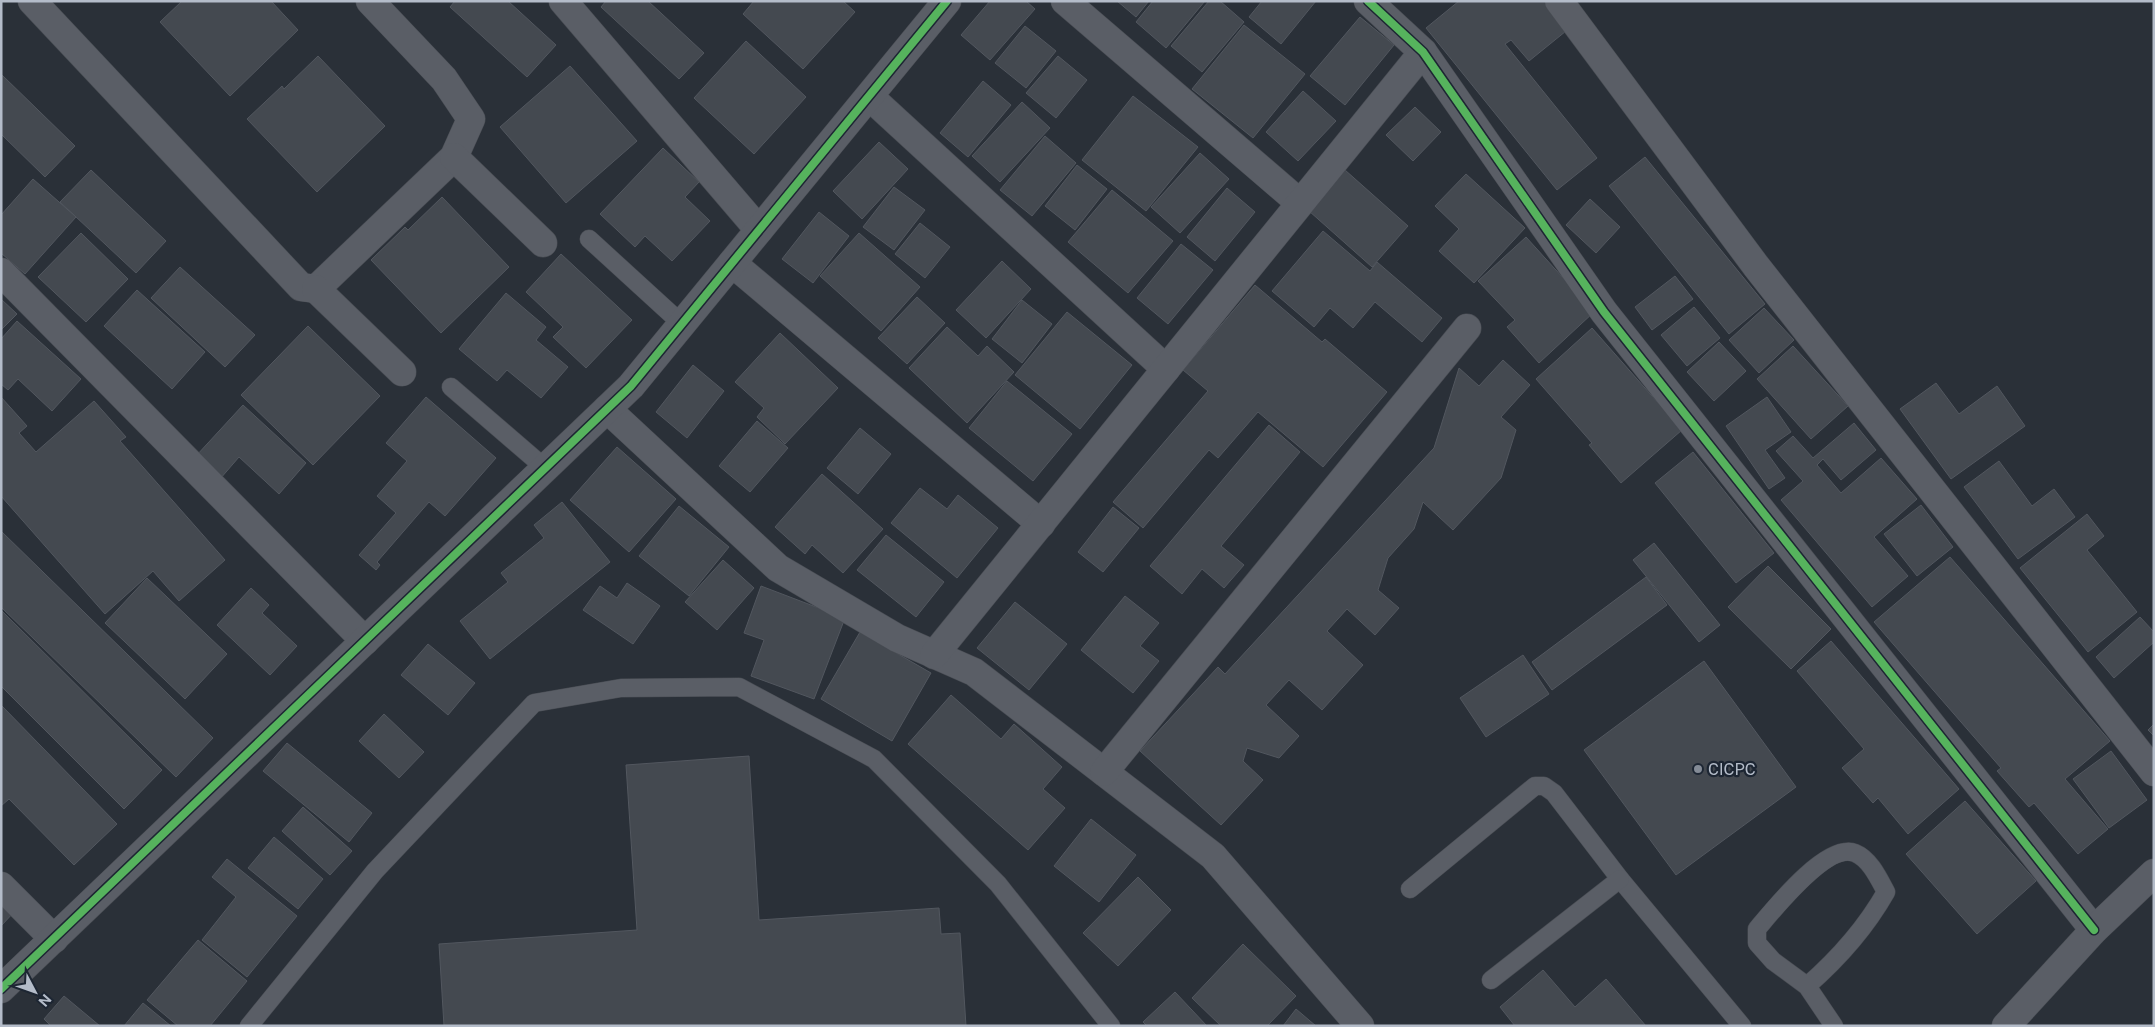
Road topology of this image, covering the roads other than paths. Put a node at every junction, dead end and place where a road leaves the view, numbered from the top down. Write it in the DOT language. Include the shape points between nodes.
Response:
graph roads {
  1 [pos="32,1"];
  2 [pos="370,1"];
  3 [pos="947,1"];
  4 [pos="1065,1"];
  5 [pos="1368,1"];
  6 [pos="1559,1"];
  7 [pos="571,4"];
  8 [pos="1423,52"];
  9 [pos="870,96"];
  10 [pos="454,157"];
  11 [pos="1300,203"];
  12 [pos="759,230"];
  13 [pos="589,239"];
  14 [pos="543,243"];
  15 [pos="732,263"];
  16 [pos="1,272"];
  17 [pos="316,289"];
  18 [pos="682,324"];
  19 [pos="1466,328"];
  20 [pos="1166,369"];
  21 [pos="402,372"];
  22 [pos="451,386"];
  23 [pos="607,409"];
  24 [pos="545,468"];
  25 [pos="1041,524"];
  26 [pos="365,641"];
  27 [pos="934,655"];
  28 [pos="1104,772"];
  29 [pos="2154,772"];
  30 [pos="2154,873"];
  31 [pos="1620,879"];
  32 [pos="1,886"];
  33 [pos="1410,889"];
  34 [pos="2094,930"];
  35 [pos="54,938"];
  36 [pos="1491,980"];
  37 [pos="1807,986"];
  38 [pos="1,988"];
  39 [pos="249,1026"];
  40 [pos="1111,1026"];
  41 [pos="1360,1026"];
  42 [pos="1742,1026"];
  43 [pos="1834,1026"];
  44 [pos="2006,1026"];
  1 -- 17 [label="street" via="301,287"];
  2 -- 10 [label="street" via="444,80 471,119"];
  3 -- 9 [label="street"];
  4 -- 11 [label="street"];
  5 -- 8 [label="street"];
  6 -- 29 [label="street" via="1756,266"];
  7 -- 12 [label="street"];
  8 -- 11 [label="street"];
  8 -- 34 [label="street" via="1604,312"];
  9 -- 12 [label="street"];
  9 -- 20 [label="street"];
  10 -- 14 [label="street"];
  10 -- 17 [label="street"];
  11 -- 20 [label="street"];
  12 -- 15 [label="street"];
  13 -- 18 [label="lane"];
  15 -- 18 [label="street"];
  15 -- 25 [label="street"];
  16 -- 26 [label="street"];
  17 -- 21 [label="street"];
  18 -- 23 [label="street"];
  19 -- 28 [label="street"];
  20 -- 25 [label="street"];
  22 -- 24 [label="lane"];
  23 -- 24 [label="street"];
  23 -- 27 [label="street" via="778,568 896,638"];
  24 -- 26 [label="street"];
  25 -- 27 [label="street"];
  26 -- 35 [label="street"];
  27 -- 28 [label="street" via="974,672"];
  28 -- 41 [label="street" via="1213,856"];
  30 -- 34 [label="street"];
  31 -- 33 [label="lane" via="1554,793 1544,786 1535,786"];
  31 -- 36 [label="lane"];
  31 -- 42 [label="lane"];
  32 -- 35 [label="street"];
  34 -- 44 [label="street"];
  35 -- 38 [label="street"];
  37 -- 37 [label="lane" via="1855,938 1886,892 1874,870 1855,853 1842,851 1827,858 1793,888 1757,928 1757,943 1773,961"];
  37 -- 43 [label="lane"];
  39 -- 40 [label="lane" via="375,871 534,702 621,688 739,687 874,759 998,884"];
}
